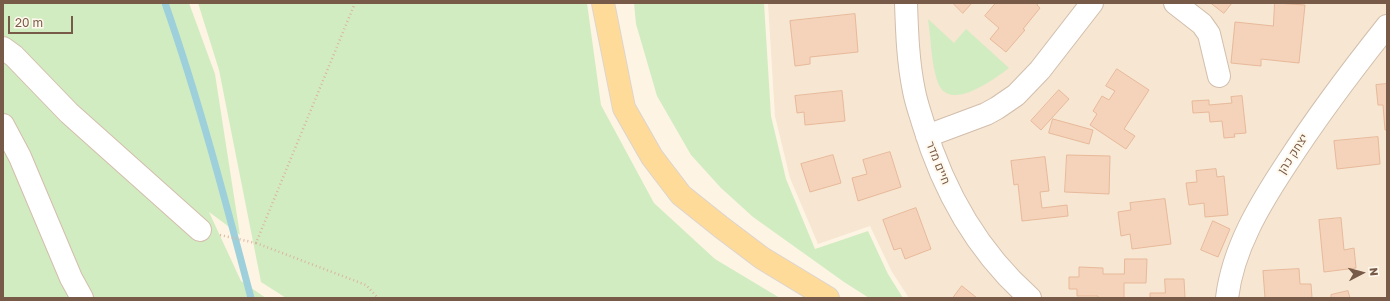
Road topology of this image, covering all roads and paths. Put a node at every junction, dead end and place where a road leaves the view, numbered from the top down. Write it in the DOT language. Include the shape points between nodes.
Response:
graph roads {
  1 [pos="355,3"];
  2 [pos="603,3"];
  3 [pos="906,3"];
  4 [pos="1092,3"];
  5 [pos="1175,3"];
  6 [pos="1387,26"];
  7 [pos="3,48"];
  8 [pos="1219,76"];
  9 [pos="3,125"];
  10 [pos="927,136"];
  11 [pos="200,230"];
  12 [pos="256,244"];
  13 [pos="82,298"];
  14 [pos="378,298"];
  15 [pos="828,298"];
  16 [pos="1030,298"];
  17 [pos="1227,298"];
  1 -- 12 [label="path"];
  2 -- 15 [label="main road" via="624,108 652,157 681,194 721,227 762,258"];
  3 -- 10 [label="street, חיים מדר" via="907,39 914,92"];
  4 -- 10 [label="street" via="1040,70 1016,95 986,114"];
  5 -- 8 [label="street" via="1202,24 1209,34"];
  6 -- 17 [label="street, יצחק כהן" via="1318,116 1256,214 1234,267"];
  7 -- 11 [label="street" via="14,56 69,113"];
  9 -- 13 [label="street" via="20,157 71,278"];
  10 -- 16 [label="street, חיים מדר" via="949,192 972,231 996,264"];
  11 -- 12 [label="path"];
  12 -- 14 [label="path" via="366,285"];
}
